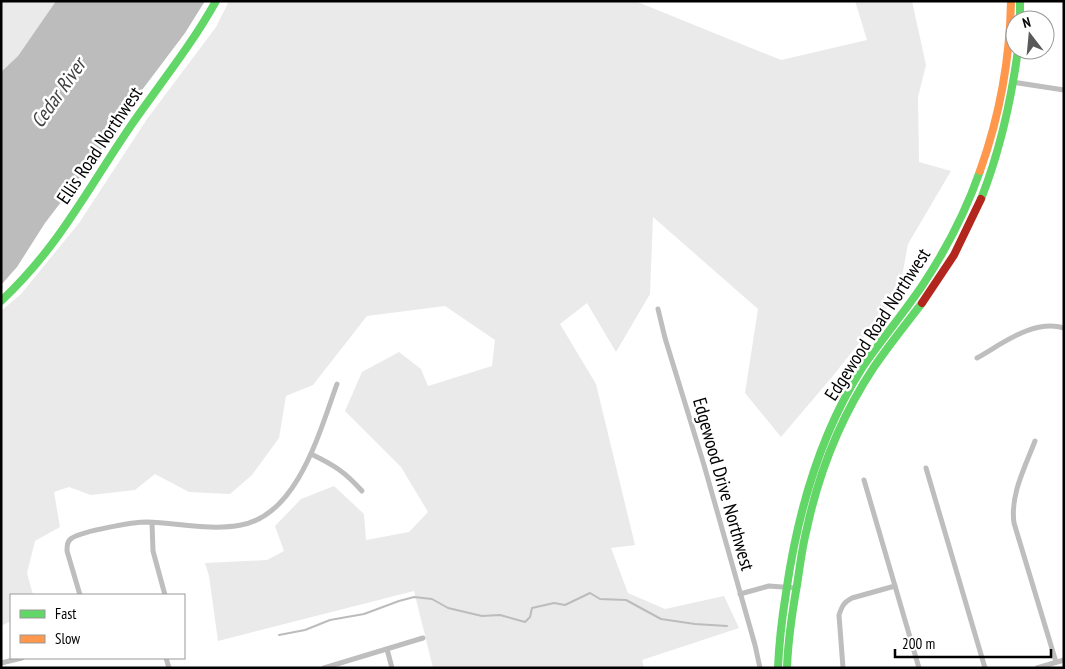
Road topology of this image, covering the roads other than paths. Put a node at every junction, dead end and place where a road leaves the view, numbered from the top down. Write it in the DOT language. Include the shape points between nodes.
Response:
graph roads {
  1 [pos="216,1"];
  2 [pos="1011,1"];
  3 [pos="1017,60"];
  4 [pos="1005,80"];
  5 [pos="1015,82"];
  6 [pos="1064,90"];
  7 [pos="1,301"];
  8 [pos="658,309"];
  9 [pos="1064,328"];
  10 [pos="977,358"];
  11 [pos="337,384"];
  12 [pos="1035,441"];
  13 [pos="311,454"];
  14 [pos="926,468"];
  15 [pos="864,480"];
  16 [pos="362,491"];
  17 [pos="152,522"];
  18 [pos="895,586"];
  19 [pos="787,587"];
  20 [pos="796,588"];
  21 [pos="80,594"];
  22 [pos="166,594"];
  23 [pos="740,594"];
  24 [pos="423,638"];
  25 [pos="387,649"];
  26 [pos="18,659"];
  27 [pos="1064,660"];
  28 [pos="1056,662"];
  29 [pos="1,663"];
  30 [pos="324,668"];
  31 [pos="392,668"];
  32 [pos="760,668"];
  33 [pos="778,668"];
  34 [pos="788,668"];
  35 [pos="843,668"];
  36 [pos="919,668"];
  37 [pos="984,668"];
  38 [pos="1037,668"];
  1 -- 7 [label="main road, Ellis Road Northwest" via="44,257"];
  2 -- 4 [label="main road, Edgewood Road Northwest"];
  3 -- 5 [label="main road, Edgewood Road Northwest"];
  4 -- 5 [label="street"];
  4 -- 19 [label="main road, Edgewood Road Northwest" via="990,146 960,221 923,284 856,380 825,440 808,484"];
  5 -- 6 [label="street"];
  5 -- 20 [label="main road, Edgewood Road Northwest" via="988,181 954,255 864,383 842,425 811,510"];
  8 -- 23 [label="street, Edgewood Drive Northwest"];
  9 -- 10 [label="street" via="1034,328"];
  11 -- 13 [label="street"];
  12 -- 28 [label="street" via="1012,511"];
  13 -- 16 [label="street" via="345,473"];
  13 -- 17 [label="street" via="286,496 267,515 252,523 228,527"];
  14 -- 37 [label="street"];
  15 -- 18 [label="street"];
  17 -- 21 [label="street" via="73,537 67,551"];
  17 -- 22 [label="street" via="153,551"];
  18 -- 35 [label="street" via="852,598 841,606"];
  18 -- 36 [label="street"];
  19 -- 20 [label="street"];
  19 -- 23 [label="street" via="769,586"];
  19 -- 33 [label="main road, Edgewood Road Northwest"];
  20 -- 34 [label="main road, Edgewood Road Northwest"];
  23 -- 32 [label="street, Edgewood Drive Northwest"];
  24 -- 25 [label="street"];
  25 -- 30 [label="street"];
  25 -- 31 [label="street"];
  26 -- 29 [label="street"];
  27 -- 28 [label="street"];
  28 -- 38 [label="street"];
}
